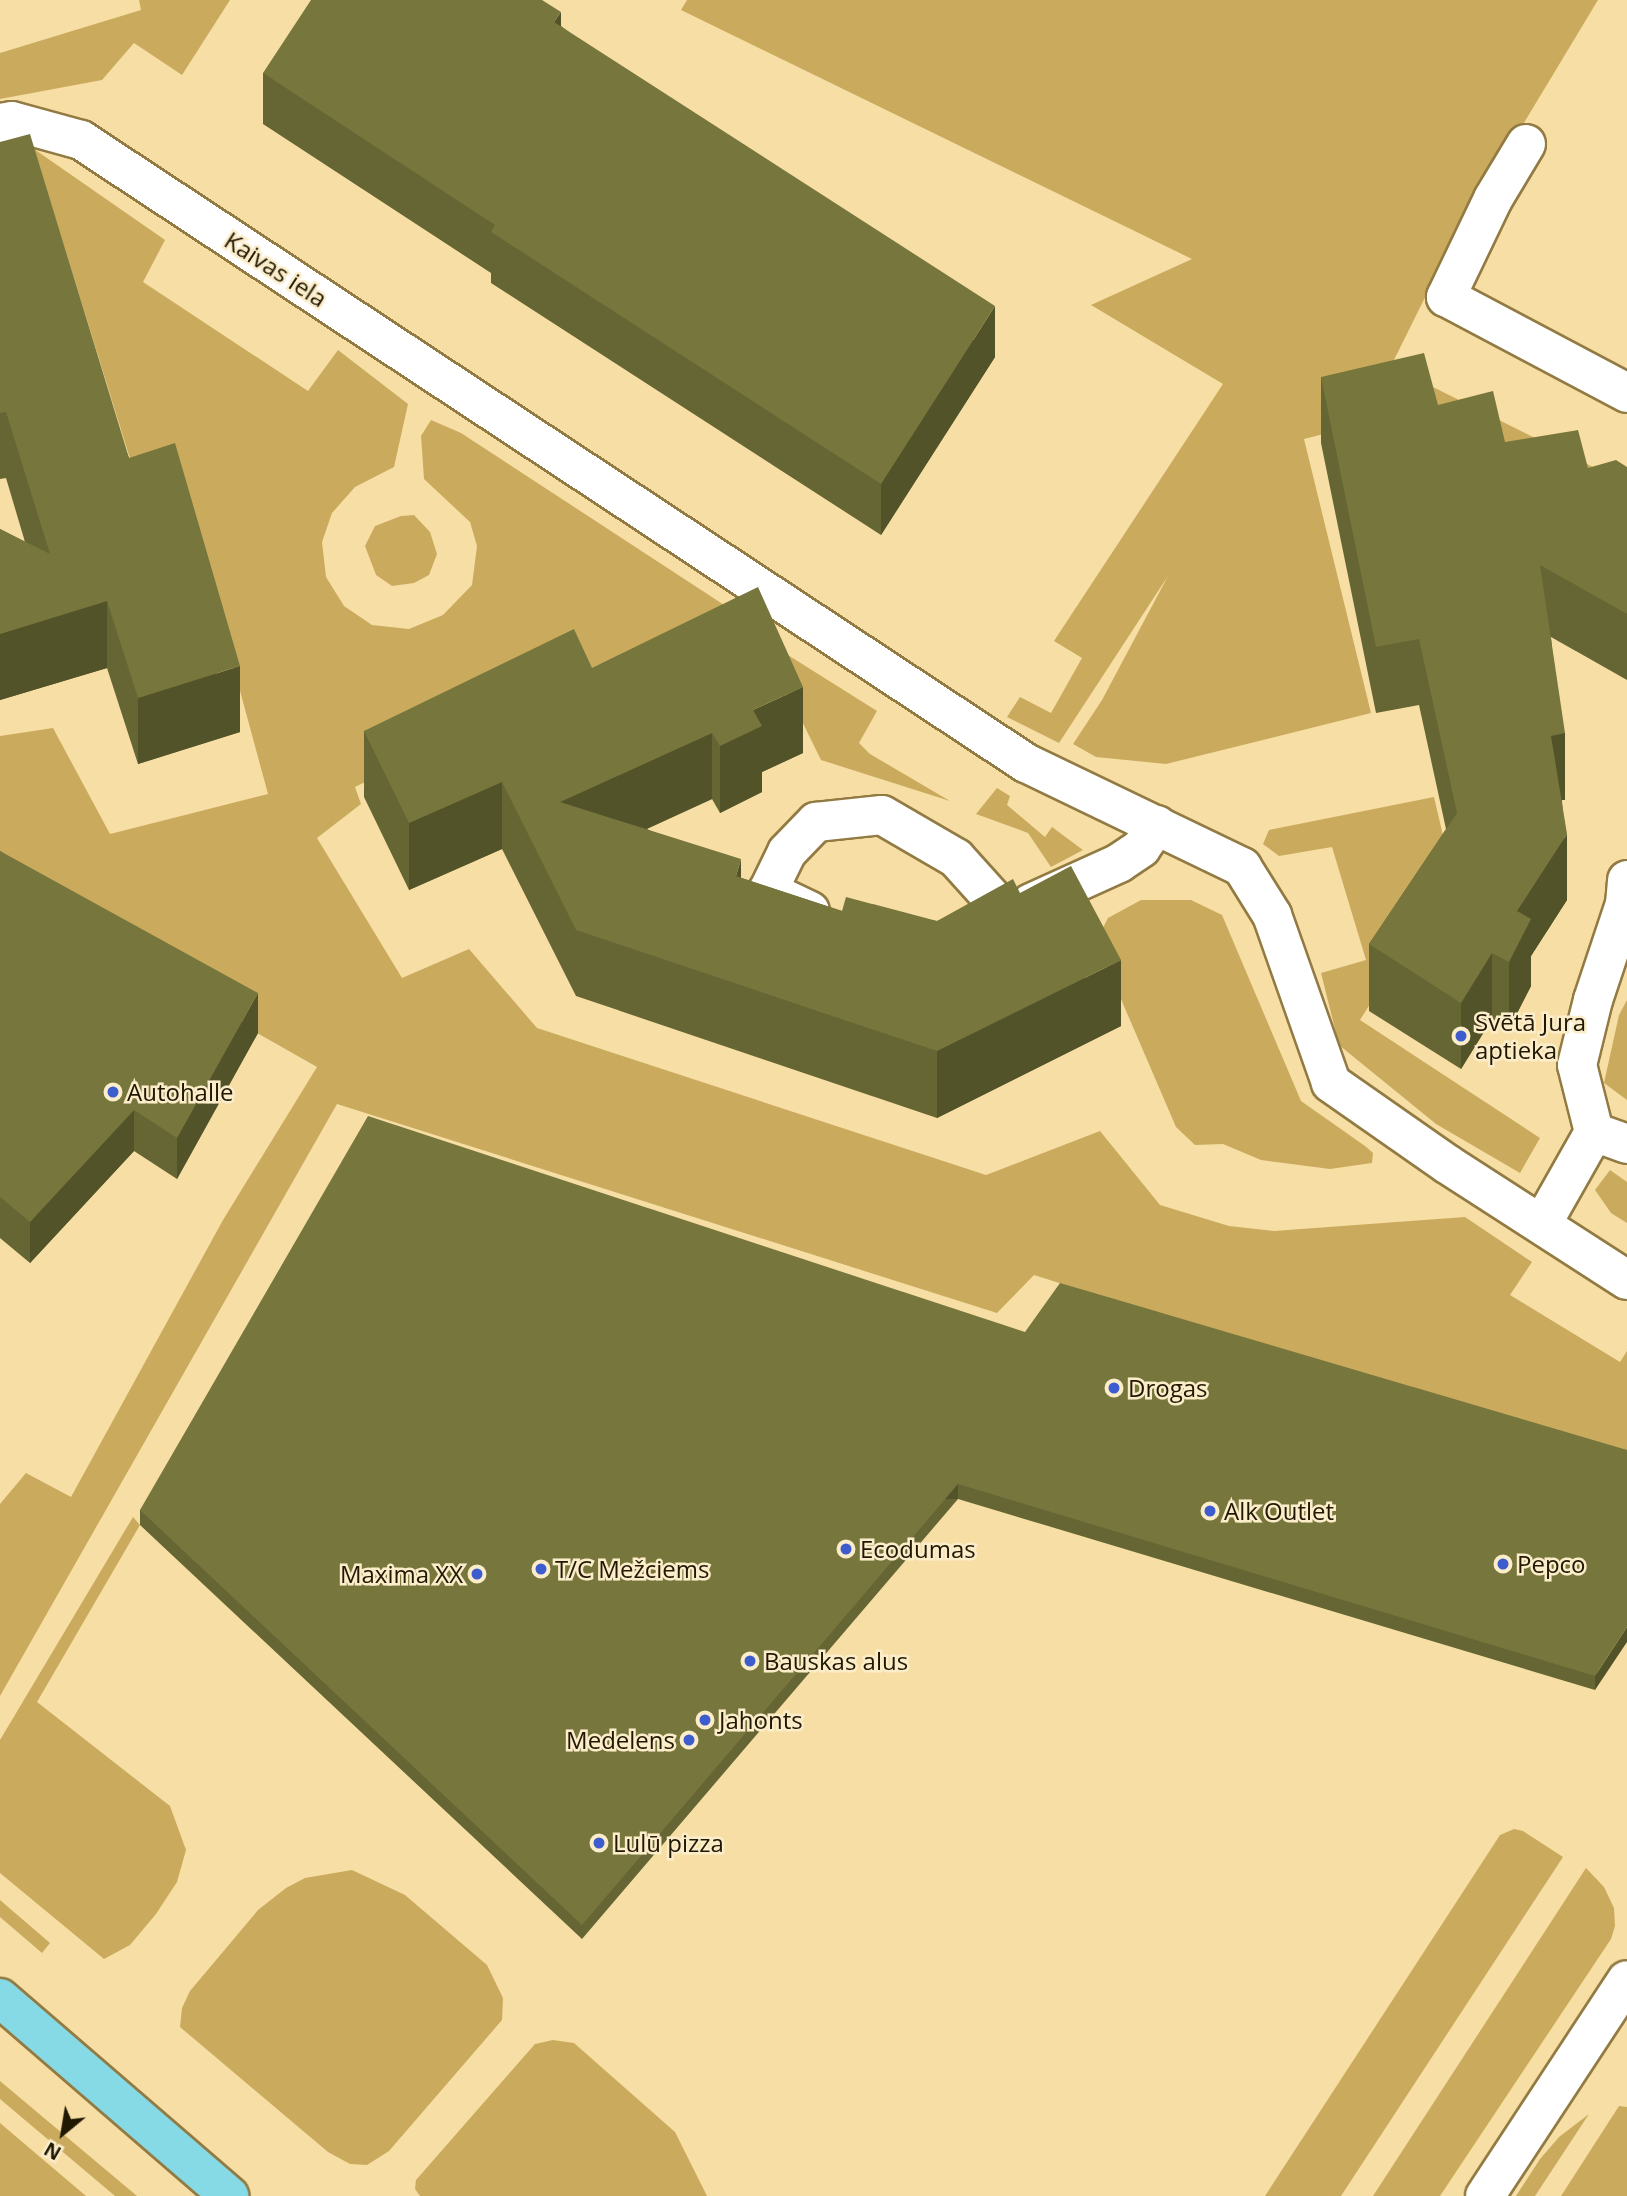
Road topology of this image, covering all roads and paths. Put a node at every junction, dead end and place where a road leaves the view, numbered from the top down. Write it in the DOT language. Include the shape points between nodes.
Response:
graph roads {
  1 [pos="0,123"];
  2 [pos="1526,144"];
  3 [pos="1627,393"];
  4 [pos="1157,825"];
  5 [pos="1627,880"];
  6 [pos="837,923"];
  7 [pos="1610,1138"];
  8 [pos="1542,1224"];
  9 [pos="1627,1280"];
  10 [pos="1627,1980"];
  11 [pos="0,1998"];
  12 [pos="229,2196"];
  13 [pos="1485,2196"];
  1 -- 4 [label="street, Kaivas iela" via="12,121 80,140 1026,763"];
  2 -- 3 [label="street" via="1493,199 1446,297"];
  4 -- 6 [label="street" via="1141,848 1119,863 1038,902 986,917 956,858 883,815 816,822 787,852 768,891"];
  4 -- 8 [label="street, Kaivas iela" via="1242,867 1272,915 1331,1083"];
  5 -- 7 [label="street" via="1625,904 1577,1065"];
  7 -- 8 [label="street"];
  8 -- 9 [label="street, Kaivas iela"];
  10 -- 13 [label="street"];
  11 -- 12 [label="main road"];
}
